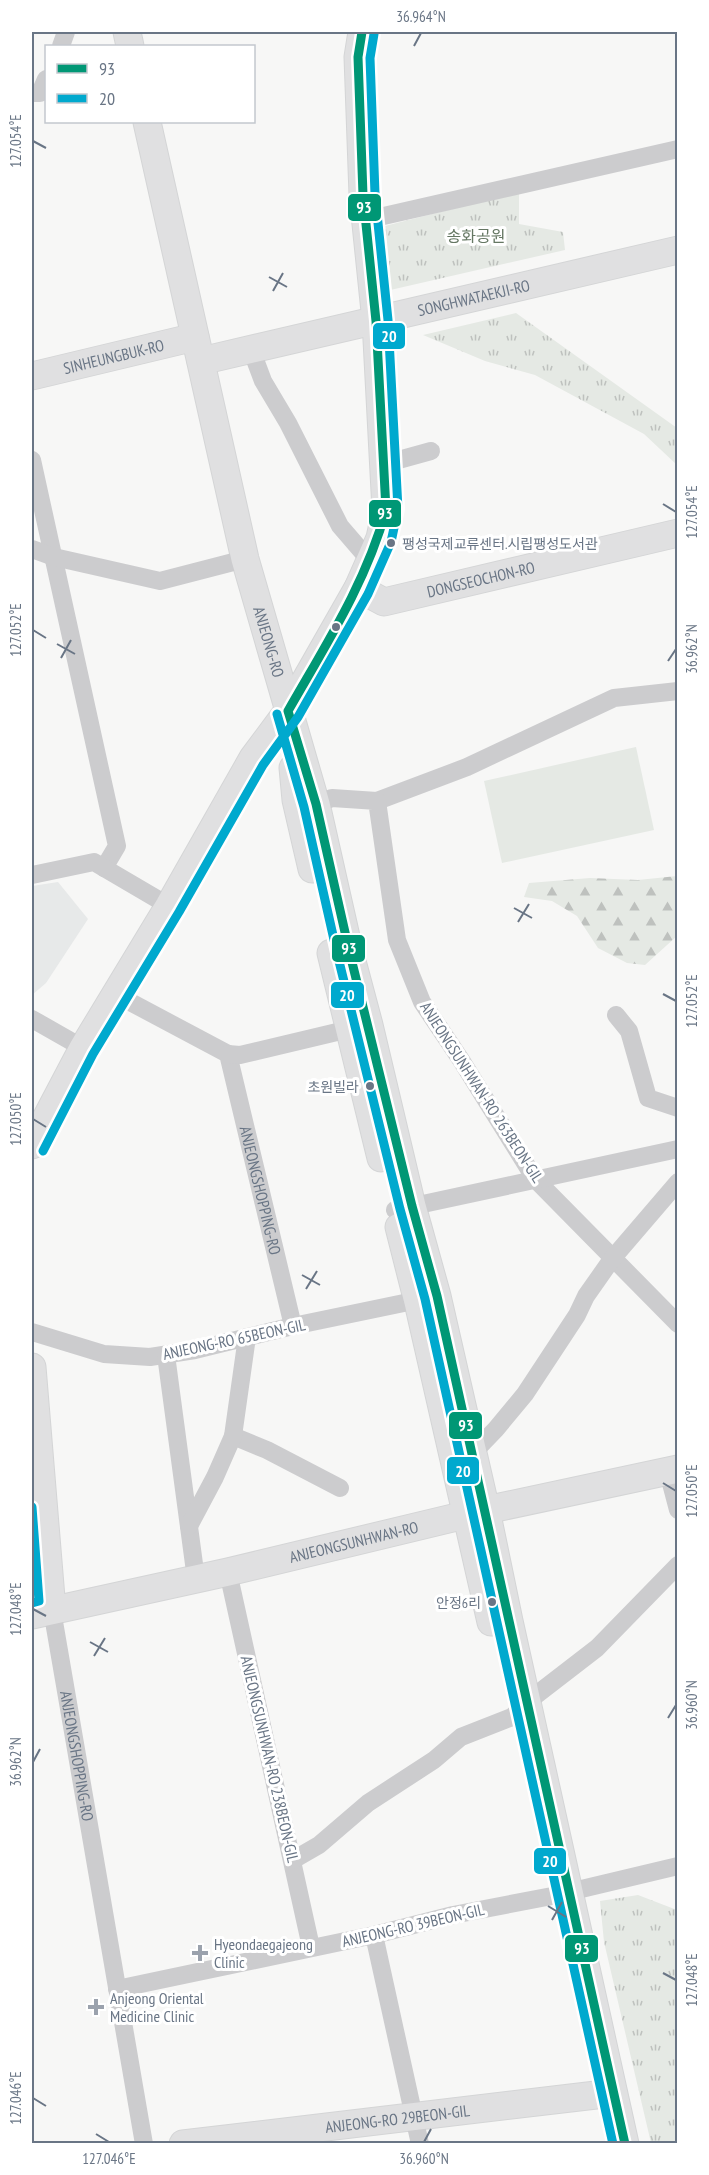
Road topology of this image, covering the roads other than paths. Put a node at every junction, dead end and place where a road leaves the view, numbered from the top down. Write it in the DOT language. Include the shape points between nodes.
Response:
graph roads {
  1 [pos="362,32"];
  2 [pos="45,81"];
  3 [pos="32,93"];
  4 [pos="147,123"];
  5 [pos="678,149"];
  6 [pos="366,220"];
  7 [pos="678,250"];
  8 [pos="375,321"];
  9 [pos="198,349"];
  10 [pos="251,349"];
  11 [pos="32,376"];
  12 [pos="431,452"];
  13 [pos="32,460"];
  14 [pos="384,464"];
  15 [pos="678,533"];
  16 [pos="32,549"];
  17 [pos="54,557"];
  18 [pos="245,559"];
  19 [pos="371,562"];
  20 [pos="358,588"];
  21 [pos="678,691"];
  22 [pos="288,711"];
  23 [pos="377,801"];
  24 [pos="316,804"];
  25 [pos="104,868"];
  26 [pos="32,875"];
  27 [pos="169,906"];
  28 [pos="117,995"];
  29 [pos="616,1015"];
  30 [pos="32,1019"];
  31 [pos="359,1027"];
  32 [pos="83,1048"];
  33 [pos="228,1054"];
  34 [pos="678,1108"];
  35 [pos="32,1145"];
  36 [pos="678,1149"];
  37 [pos="535,1179"];
  38 [pos="678,1182"];
  39 [pos="403,1208"];
  40 [pos="612,1259"];
  41 [pos="427,1299"];
  42 [pos="678,1324"];
  43 [pos="293,1326"];
  44 [pos="32,1332"];
  45 [pos="247,1337"];
  46 [pos="166,1354"];
  47 [pos="32,1370"];
  48 [pos="233,1436"];
  49 [pos="34,1439"];
  50 [pos="463,1457"];
  51 [pos="673,1471"];
  52 [pos="340,1488"];
  53 [pos="678,1510"];
  54 [pos="476,1512"];
  55 [pos="189,1526"];
  56 [pos="678,1565"];
  57 [pos="228,1572"];
  58 [pos="196,1579"];
  59 [pos="42,1612"];
  60 [pos="520,1709"];
  61 [pos="293,1860"];
  62 [pos="675,1870"];
  63 [pos="561,1893"];
  64 [pos="374,1935"];
  65 [pos="311,1947"];
  66 [pos="117,1989"];
  67 [pos="605,2095"];
  68 [pos="415,2117"];
  69 [pos="144,2144"];
  70 [pos="183,2144"];
  71 [pos="420,2144"];
  72 [pos="608,2144"];
  73 [pos="625,2144"];
  1 -- 6 [label="street" via="359,68"];
  2 -- 3 [label="street" via="40,93"];
  4 -- 9 [label="street, ANJEONG-RO"];
  5 -- 6 [label="street"];
  6 -- 8 [label="street"];
  7 -- 8 [label="street, SONGHWATAEKJI-RO"];
  8 -- 10 [label="street, SONGHWATAEKJI-RO"];
  8 -- 14 [label="street"];
  9 -- 10 [label="street, SONGHWATAEKJI-RO"];
  9 -- 11 [label="street, SINHEUNGBUK-RO"];
  9 -- 18 [label="street, ANJEONG-RO"];
  10 -- 19 [label="street" via="263,381 340,526"];
  12 -- 14 [label="street"];
  13 -- 17 [label="street"];
  14 -- 19 [label="street" via="386,510"];
  15 -- 20 [label="street, DONGSEOCHON-RO" via="384,602"];
  16 -- 17 [label="street"];
  17 -- 18 [label="street" via="160,581"];
  17 -- 25 [label="street" via="117,846"];
  18 -- 22 [label="street, ANJEONG-RO"];
  19 -- 20 [label="street"];
  20 -- 22 [label="street"];
  21 -- 23 [label="street" via="614,698 467,767"];
  22 -- 24 [label="street, ANJEONG-RO"];
  22 -- 27 [label="street" via="253,758"];
  22 -- 31 [label="street" via="296,800"];
  23 -- 24 [label="street" via="332,798"];
  23 -- 37 [label="street, ANJEONGSUNHWAN-RO 263BEON-GIL" via="397,940 422,1002"];
  24 -- 31 [label="street, ANJEONG-RO" via="349,950"];
  25 -- 26 [label="street" via="94,862"];
  25 -- 27 [label="street"];
  27 -- 28 [label="street"];
  28 -- 32 [label="street"];
  28 -- 33 [label="street"];
  29 -- 34 [label="street" via="629,1031 648,1098"];
  30 -- 32 [label="street"];
  31 -- 33 [label="street" via="240,1055"];
  31 -- 39 [label="street, ANJEONG-RO"];
  32 -- 35 [label="street"];
  33 -- 43 [label="street, ANJEONGSHOPPING-RO"];
  36 -- 37 [label="street"];
  37 -- 39 [label="street"];
  37 -- 40 [label="street, ANJEONGSUNHWAN-RO 263BEON-GIL"];
  38 -- 40 [label="street"];
  39 -- 41 [label="street, ANJEONG-RO"];
  40 -- 42 [label="street, ANJEONGSUNHWAN-RO 263BEON-GIL"];
  40 -- 50 [label="street" via="525,1394"];
  41 -- 43 [label="street, ANJEONG-RO 65BEON-GIL"];
  41 -- 50 [label="street, ANJEONG-RO"];
  43 -- 45 [label="street, ANJEONG-RO 65BEON-GIL"];
  44 -- 46 [label="street, ANJEONG-RO 65BEON-GIL" via="104,1354"];
  45 -- 46 [label="street, ANJEONG-RO 65BEON-GIL"];
  45 -- 48 [label="street"];
  46 -- 55 [label="street"];
  47 -- 49 [label="street, ANJEONGSHOPPING-RO"];
  48 -- 52 [label="street"];
  48 -- 55 [label="street"];
  49 -- 59 [label="street, ANJEONGSHOPPING-RO"];
  50 -- 54 [label="street, ANJEONG-RO"];
  51 -- 53 [label="street"];
  51 -- 54 [label="street, ANJEONGSUNHWAN-RO"];
  54 -- 57 [label="street, ANJEONGSUNHWAN-RO"];
  54 -- 60 [label="street, ANJEONG-RO"];
  55 -- 58 [label="street"];
  56 -- 60 [label="street" via="597,1648"];
  57 -- 58 [label="street, ANJEONGSUNHWAN-RO"];
  57 -- 61 [label="street, ANJEONGSUNHWAN-RO 238BEON-GIL"];
  58 -- 59 [label="street, ANJEONGSUNHWAN-RO"];
  59 -- 66 [label="street, ANJEONGSHOPPING-RO"];
  60 -- 61 [label="street" via="461,1737 369,1803 320,1845"];
  60 -- 63 [label="street, ANJEONG-RO"];
  61 -- 65 [label="street, ANJEONGSUNHWAN-RO 238BEON-GIL"];
  62 -- 63 [label="street, ANJEONG-RO 39BEON-GIL"];
  63 -- 64 [label="street, ANJEONG-RO 39BEON-GIL"];
  63 -- 67 [label="street, ANJEONG-RO"];
  64 -- 65 [label="street, ANJEONG-RO 39BEON-GIL"];
  64 -- 68 [label="street"];
  65 -- 66 [label="street, ANJEONG-RO 39BEON-GIL"];
  66 -- 69 [label="street, ANJEONGSHOPPING-RO"];
  67 -- 68 [label="street, ANJEONG-RO 29BEON-GIL"];
  67 -- 72 [label="street"];
  67 -- 73 [label="street"];
  68 -- 70 [label="street, ANJEONG-RO 29BEON-GIL"];
  68 -- 71 [label="street"];
}
